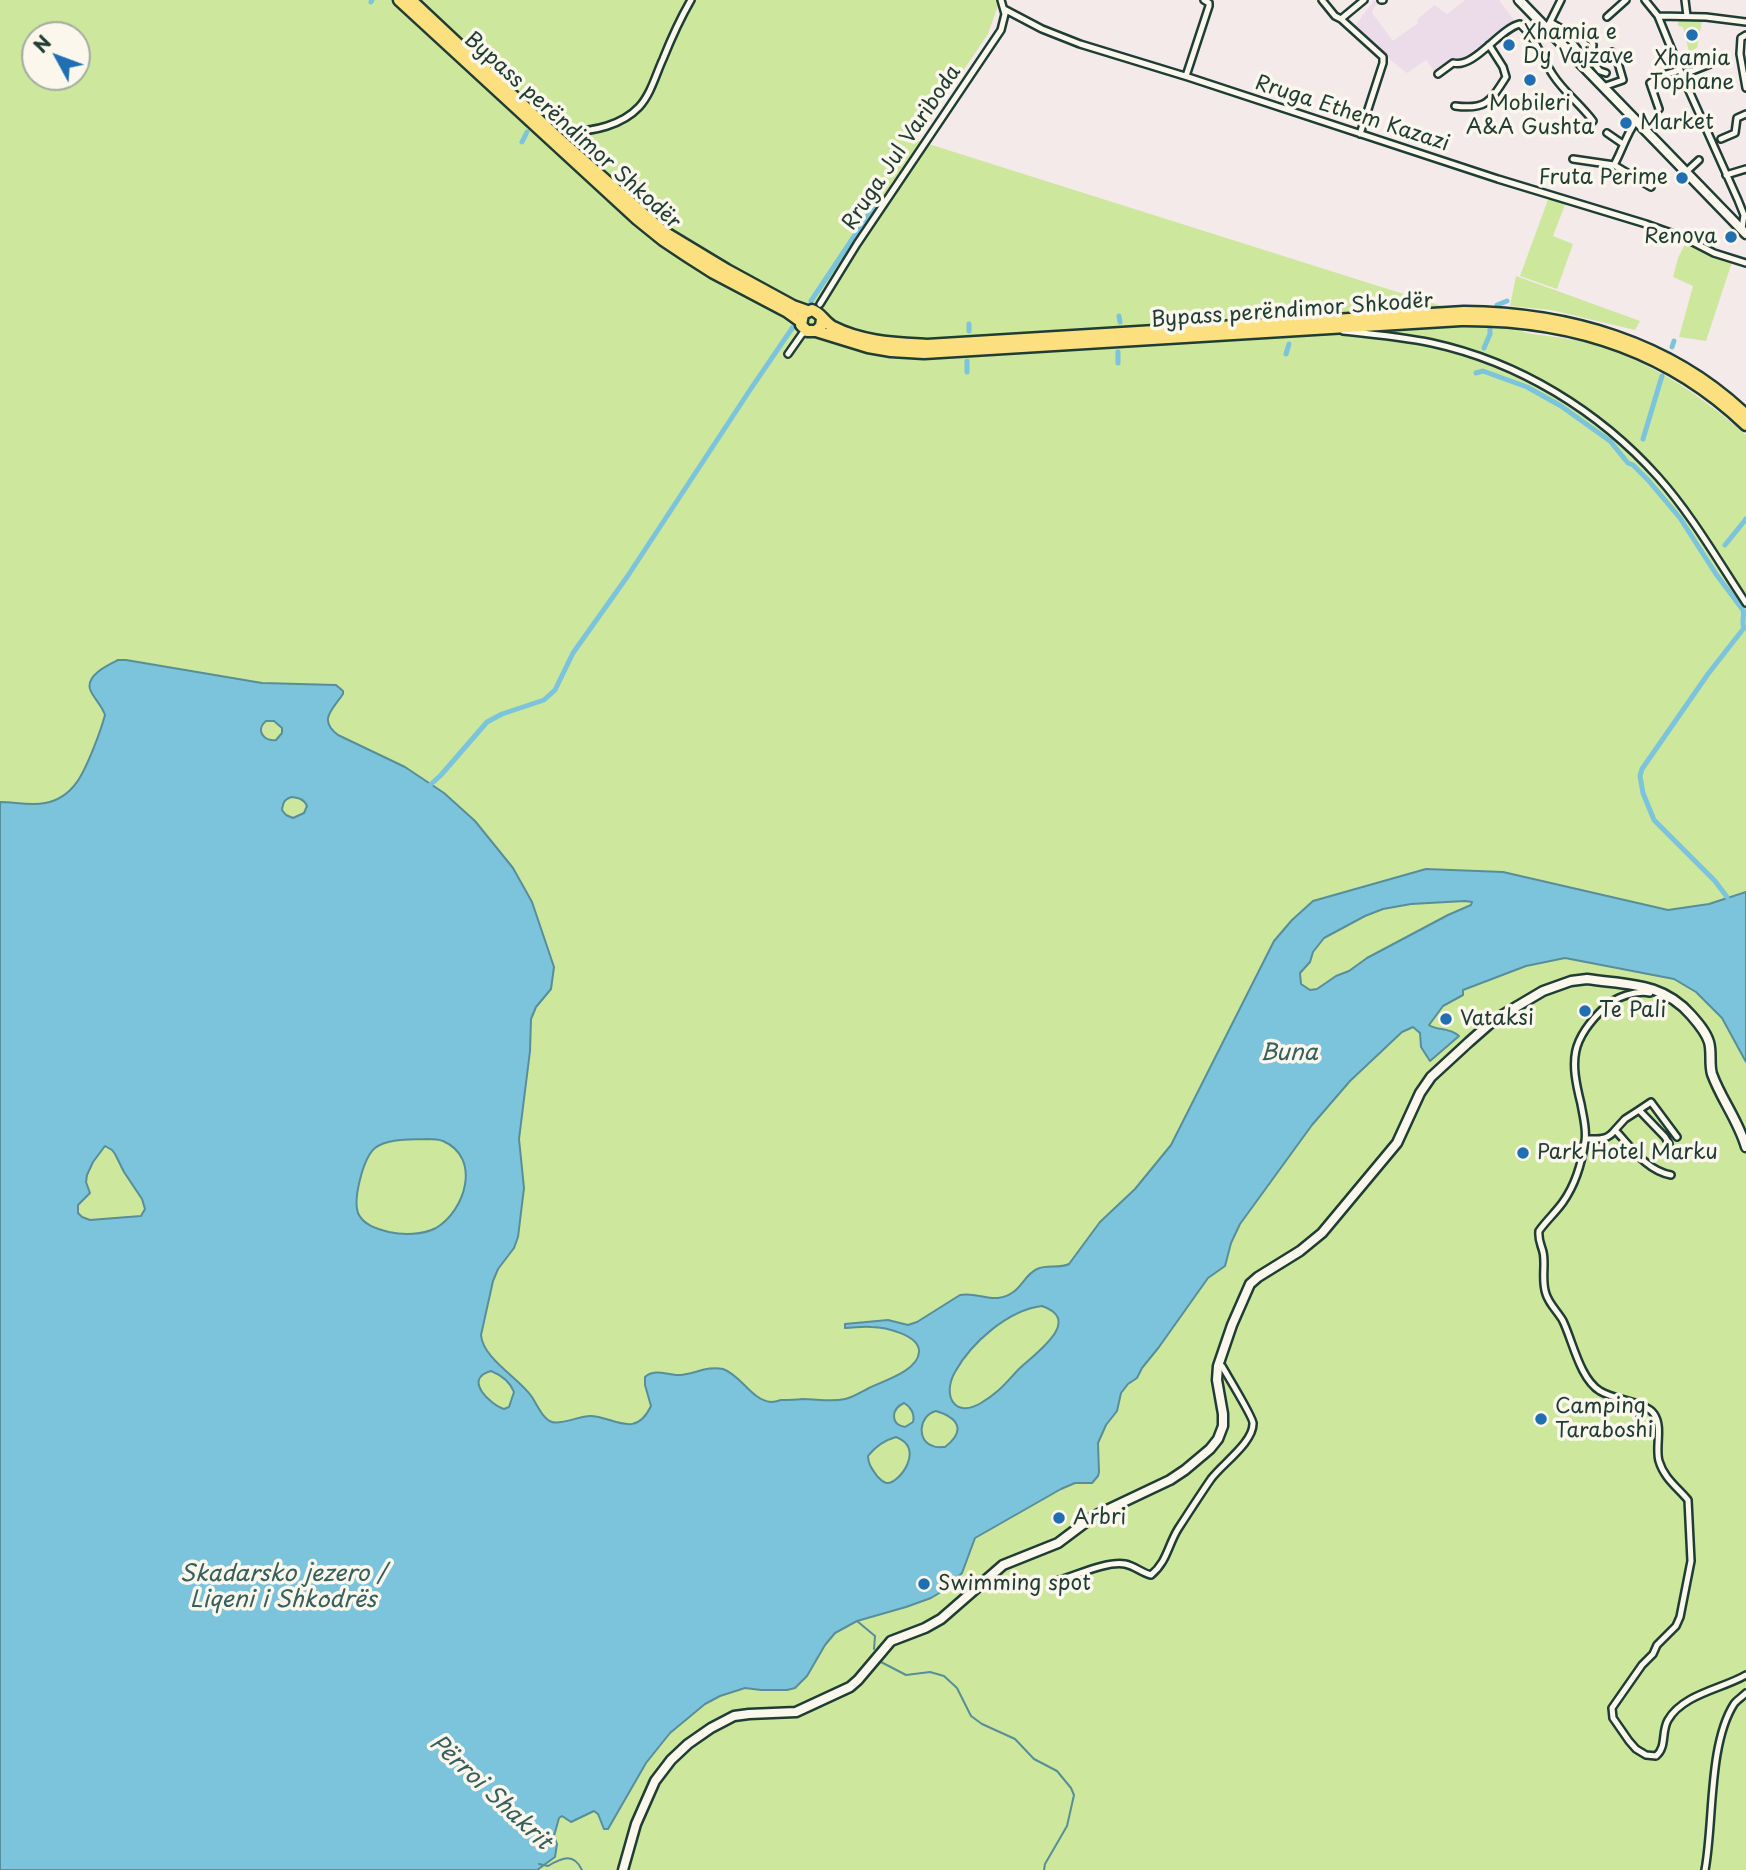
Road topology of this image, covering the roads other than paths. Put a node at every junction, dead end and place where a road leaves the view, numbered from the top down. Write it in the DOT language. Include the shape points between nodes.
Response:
graph roads {
  1 [pos="399,0"];
  2 [pos="411,0"];
  3 [pos="691,0"];
  4 [pos="1001,0"];
  5 [pos="1204,0"];
  6 [pos="1322,0"];
  7 [pos="1364,0"];
  8 [pos="1519,0"];
  9 [pos="1561,0"];
  10 [pos="1626,0"];
  11 [pos="1645,0"];
  12 [pos="1685,0"];
  13 [pos="1004,9"];
  14 [pos="1658,16"];
  15 [pos="1687,16"];
  16 [pos="1607,17"];
  17 [pos="1340,19"];
  18 [pos="1746,22"];
  19 [pos="1548,25"];
  20 [pos="1746,35"];
  21 [pos="1534,38"];
  22 [pos="1591,39"];
  23 [pos="1489,45"];
  24 [pos="1612,52"];
  25 [pos="1590,64"];
  26 [pos="1710,64"];
  27 [pos="1743,68"];
  28 [pos="1734,71"];
  29 [pos="1606,73"];
  30 [pos="1681,73"];
  31 [pos="1438,74"];
  32 [pos="1186,76"];
  33 [pos="1603,87"];
  34 [pos="1746,88"];
  35 [pos="1455,106"];
  36 [pos="1659,109"];
  37 [pos="1746,114"];
  38 [pos="1593,121"];
  39 [pos="1636,121"];
  40 [pos="569,131"];
  41 [pos="1607,133"];
  42 [pos="1360,134"];
  43 [pos="1721,139"];
  44 [pos="1623,144"];
  45 [pos="1573,159"];
  46 [pos="1699,160"];
  47 [pos="1614,165"];
  48 [pos="1746,169"];
  49 [pos="1686,173"];
  50 [pos="1727,175"];
  51 [pos="1651,187"];
  52 [pos="1746,196"];
  53 [pos="1738,200"];
  54 [pos="1744,232"];
  55 [pos="1746,263"];
  56 [pos="816,312"];
  57 [pos="805,329"];
  58 [pos="1318,329"];
  59 [pos="788,354"];
  60 [pos="1746,415"];
  61 [pos="1746,425"];
  62 [pos="1746,603"];
  63 [pos="1673,998"];
  64 [pos="1639,1110"];
  65 [pos="1615,1130"];
  66 [pos="1677,1137"];
  67 [pos="1586,1139"];
  68 [pos="1669,1144"];
  69 [pos="1746,1147"];
  70 [pos="1671,1175"];
  71 [pos="1219,1365"];
  72 [pos="1056,1581"];
  73 [pos="1746,1675"];
  74 [pos="1746,1693"];
  75 [pos="623,1870"];
  76 [pos="1705,1870"];
  1 -- 57 [label="highway, Bypass perëndimor Shkodër" via="636,219 695,261 797,317"];
  2 -- 56 [label="highway, Bypass perëndimor Shkodër" via="664,232 795,307"];
  3 -- 40 [label="street" via="640,106 615,123"];
  4 -- 13 [label="street"];
  5 -- 32 [label="street" via="1209,6"];
  6 -- 17 [label="street"];
  7 -- 17 [label="street"];
  8 -- 19 [label="main road"];
  9 -- 19 [label="street"];
  10 -- 16 [label="street"];
  11 -- 14 [label="street"];
  12 -- 15 [label="street"];
  13 -- 32 [label="street, Rruga Ethem Kazazi" via="1080,44"];
  13 -- 56 [label="street, Rruga Jul Variboda" via="1001,30"];
  14 -- 15 [label="street"];
  14 -- 30 [label="street"];
  15 -- 18 [label="street"];
  17 -- 42 [label="street" via="1383,60"];
  19 -- 21 [label="street"];
  19 -- 25 [label="main road"];
  20 -- 27 [label="street" via="1741,38"];
  21 -- 23 [label="street" via="1520,24"];
  21 -- 38 [label="street" via="1552,74"];
  22 -- 25 [label="street"];
  23 -- 31 [label="street"];
  23 -- 35 [label="street" via="1506,77 1483,105"];
  24 -- 33 [label="street" via="1623,80"];
  25 -- 29 [label="street"];
  25 -- 33 [label="main road"];
  26 -- 30 [label="street"];
  27 -- 28 [label="street"];
  27 -- 34 [label="street"];
  30 -- 36 [label="street" via="1660,76 1650,83"];
  30 -- 50 [label="street"];
  32 -- 42 [label="street, Rruga Ethem Kazazi"];
  33 -- 39 [label="main road"];
  37 -- 43 [label="street" via="1737,118 1735,133"];
  39 -- 44 [label="street"];
  39 -- 49 [label="main road"];
  41 -- 44 [label="street"];
  42 -- 55 [label="street, Rruga Ethem Kazazi" via="1646,224"];
  44 -- 47 [label="street"];
  45 -- 47 [label="street"];
  46 -- 49 [label="street"];
  47 -- 51 [label="street"];
  48 -- 50 [label="street"];
  49 -- 54 [label="main road"];
  50 -- 53 [label="street"];
  52 -- 53 [label="street"];
  53 -- 54 [label="street"];
  56 -- 57 [label="highway" via="803,314"];
  56 -- 57 [label="highway" via="821,326"];
  56 -- 60 [label="highway, Bypass perëndimor Shkodër" via="838,329 868,339 927,345 1508,313 1590,327 1637,344 1687,370"];
  57 -- 58 [label="highway, Bypass perëndimor Shkodër" via="868,347 924,353"];
  57 -- 59 [label="street"];
  58 -- 61 [label="highway, Bypass perëndimor Shkodër" via="1485,319 1572,330 1668,367"];
  58 -- 62 [label="street" via="1412,339 1469,353 1527,377 1582,409 1659,478"];
  63 -- 67 [label="street" via="1647,992 1618,999 1598,1013 1583,1033 1574,1071"];
  63 -- 69 [label="main road" via="1706,1036 1712,1075"];
  63 -- 71 [label="main road" via="1650,988 1577,980 1543,991 1491,1022 1431,1077 1394,1147 1322,1233 1250,1284"];
  64 -- 65 [label="street"];
  64 -- 66 [label="street" via="1651,1102"];
  64 -- 68 [label="street"];
  65 -- 67 [label="street" via="1604,1139"];
  65 -- 70 [label="street" via="1649,1165"];
  67 -- 73 [label="street" via="1571,1189 1539,1231 1546,1294 1592,1385 1654,1414 1661,1467 1688,1500 1691,1550 1676,1626 1615,1703 1613,1718 1636,1749 1656,1756 1669,1718 1681,1706"];
  71 -- 72 [label="street" via="1253,1418 1252,1430 1212,1477 1178,1528 1161,1565 1151,1575 1118,1563"];
  71 -- 75 [label="main road" via="1222,1432 1196,1461 1170,1480 1091,1518 1058,1543 1003,1565 941,1619 891,1641 850,1687 796,1712 734,1716 694,1740 655,1781"];
  74 -- 76 [label="street" via="1733,1706 1721,1740"];
}
